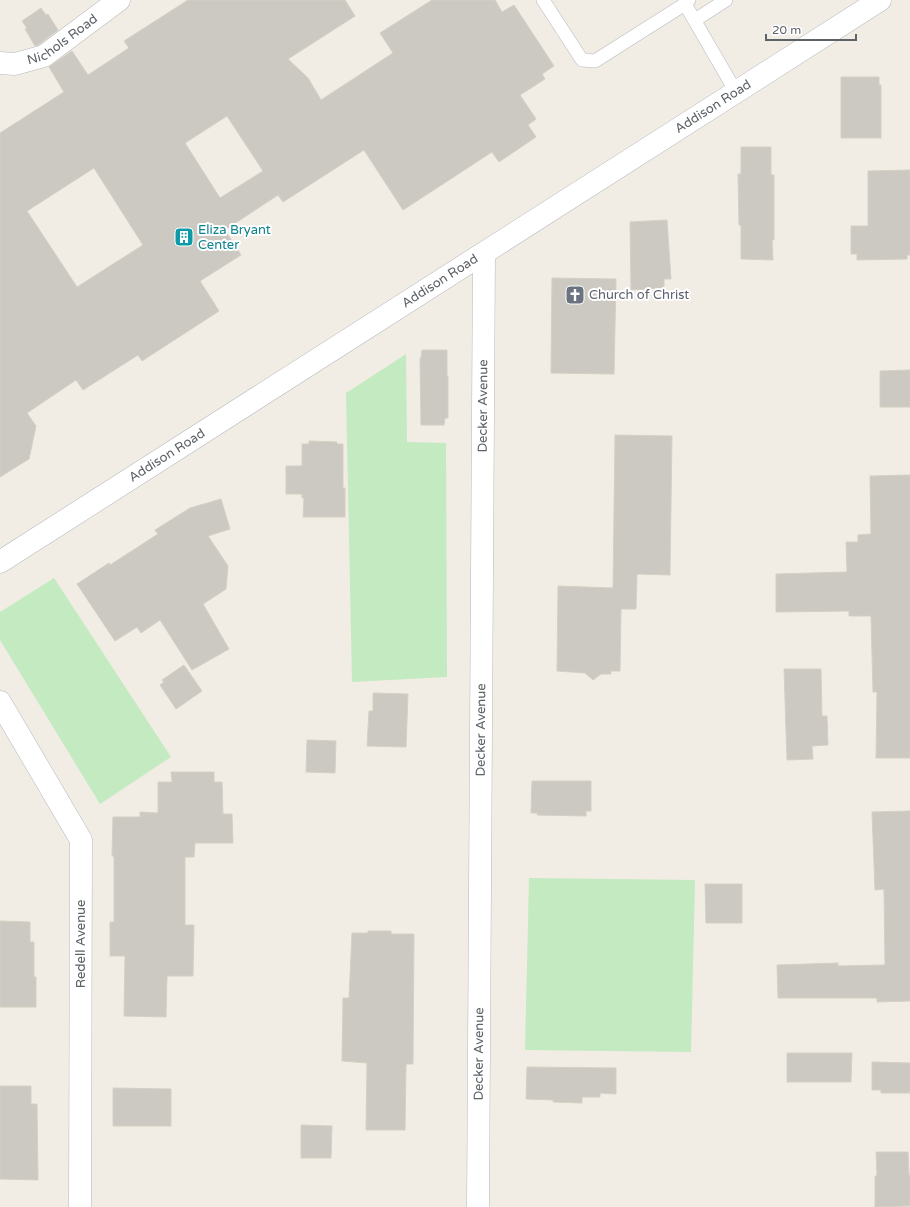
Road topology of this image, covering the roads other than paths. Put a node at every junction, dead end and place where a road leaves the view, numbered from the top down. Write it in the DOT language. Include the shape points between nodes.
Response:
graph roads {
  1 [pos="119,0"];
  2 [pos="543,0"];
  3 [pos="726,0"];
  4 [pos="880,0"];
  5 [pos="687,2"];
  6 [pos="695,20"];
  7 [pos="0,64"];
  8 [pos="736,92"];
  9 [pos="484,253"];
  10 [pos="0,562"];
  11 [pos="0,702"];
  12 [pos="80,1207"];
  13 [pos="478,1207"];
  1 -- 7 [label="street, Nichols Road" via="44,56 15,64"];
  2 -- 5 [label="lane" via="582,60 595,61"];
  3 -- 6 [label="lane"];
  4 -- 8 [label="street, Addison Road"];
  5 -- 6 [label="lane"];
  6 -- 8 [label="lane"];
  8 -- 9 [label="street, Addison Road"];
  9 -- 10 [label="street, Addison Road"];
  9 -- 13 [label="street, Decker Avenue"];
  11 -- 12 [label="street, Redell Avenue" via="81,840"];
}
